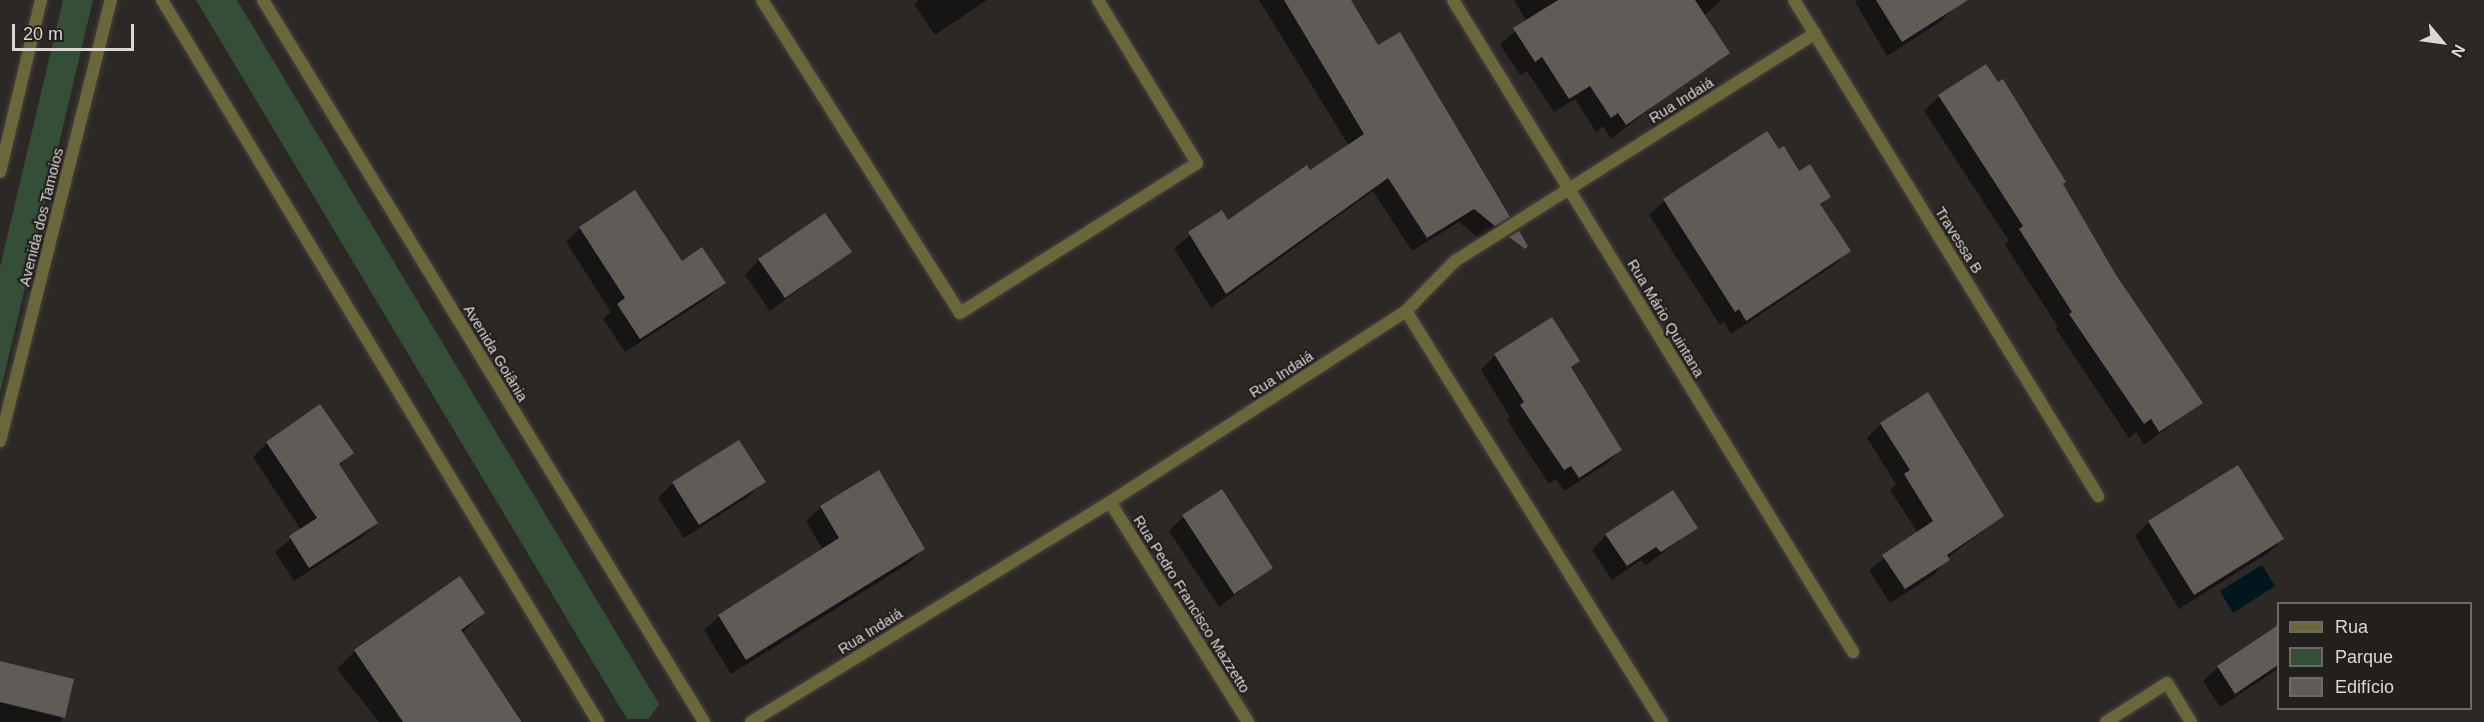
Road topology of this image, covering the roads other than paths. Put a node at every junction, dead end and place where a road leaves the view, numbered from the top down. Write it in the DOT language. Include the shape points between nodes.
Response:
graph roads {
  1 [pos="41,0"];
  2 [pos="111,0"];
  3 [pos="162,0"];
  4 [pos="263,0"];
  5 [pos="762,0"];
  6 [pos="1098,0"];
  7 [pos="1453,0"];
  8 [pos="1794,0"];
  9 [pos="1815,33"];
  10 [pos="0,172"];
  11 [pos="1569,189"];
  12 [pos="1406,311"];
  13 [pos="0,441"];
  14 [pos="2098,496"];
  15 [pos="1110,501"];
  16 [pos="1852,652"];
  17 [pos="598,722"];
  18 [pos="704,722"];
  19 [pos="751,722"];
  20 [pos="1248,722"];
  21 [pos="1662,722"];
  22 [pos="2106,722"];
  23 [pos="2191,722"];
  1 -- 10 [label="street"];
  2 -- 13 [label="street, Avenida dos Tamoios"];
  3 -- 17 [label="street"];
  4 -- 18 [label="street, Avenida Goiânia"];
  5 -- 6 [label="street" via="960,313 1197,162"];
  7 -- 11 [label="street, Rua Mário Quintana"];
  8 -- 9 [label="street, Travessa B"];
  9 -- 11 [label="street, Rua Indaiá"];
  9 -- 14 [label="street, Travessa B"];
  11 -- 12 [label="street, Rua Indaiá" via="1455,261"];
  11 -- 16 [label="street, Rua Mário Quintana"];
  12 -- 15 [label="street, Rua Indaiá"];
  12 -- 21 [label="street"];
  15 -- 19 [label="street, Rua Indaiá"];
  15 -- 20 [label="street, Rua Pedro Francisco Mazzetto"];
  22 -- 23 [label="street" via="2167,683"];
}
